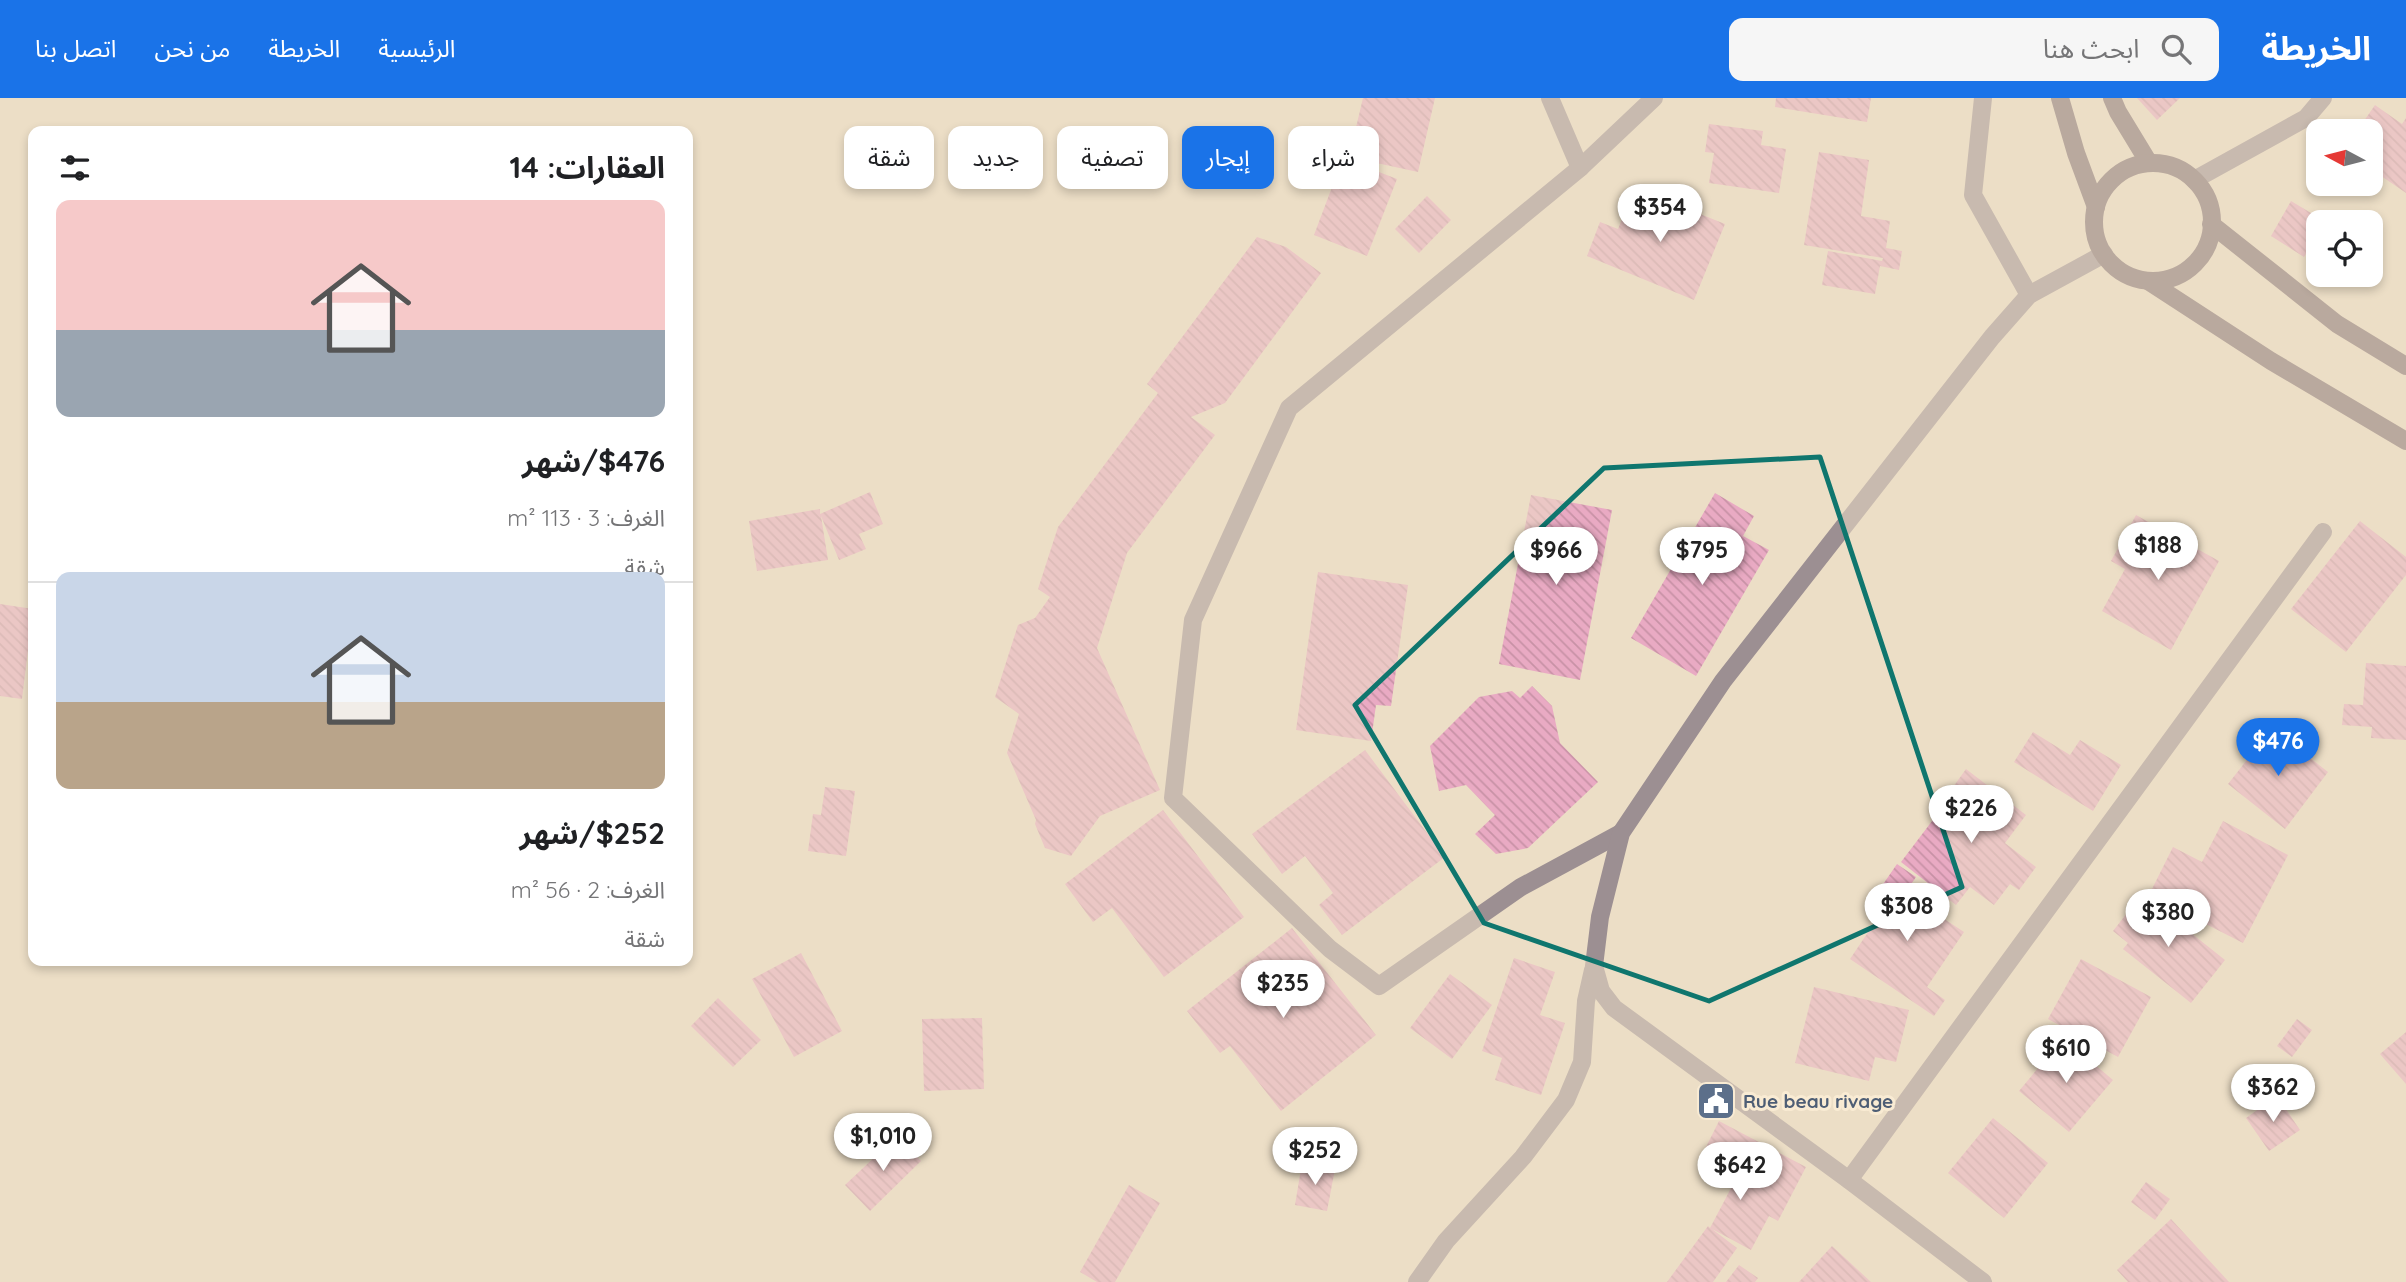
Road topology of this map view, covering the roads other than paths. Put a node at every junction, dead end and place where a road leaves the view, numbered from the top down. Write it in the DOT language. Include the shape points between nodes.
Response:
graph roads {
  1 [pos="1550,98"];
  2 [pos="1654,98"];
  3 [pos="1983,98"];
  4 [pos="2060,98"];
  5 [pos="2112,98"];
  6 [pos="2323,98"];
  7 [pos="2149,163"];
  8 [pos="1580,168"];
  9 [pos="2194,180"];
  10 [pos="2096,206"];
  11 [pos="2211,224"];
  12 [pos="2104,254"];
  13 [pos="2148,281"];
  14 [pos="2029,295"];
  15 [pos="2406,366"];
  16 [pos="2406,441"];
  17 [pos="2323,532"];
  18 [pos="1621,833"];
  19 [pos="1594,966"];
  20 [pos="1849,1180"];
  21 [pos="1417,1282"];
  22 [pos="1983,1282"];
  1 -- 8 [label="street"];
  2 -- 8 [label="street"];
  3 -- 14 [label="street" via="1973,195"];
  4 -- 10 [label="main road"];
  5 -- 7 [label="main road"];
  6 -- 9 [label="street" via="2306,118"];
  7 -- 9 [label="main road" via="2174,167"];
  7 -- 10 [label="main road" via="2116,176"];
  8 -- 18 [label="street" via="1289,408 1193,620 1173,798 1330,949 1380,986 1521,887"];
  9 -- 11 [label="main road" via="2208,200"];
  10 -- 12 [label="main road" via="2094,231"];
  11 -- 13 [label="main road" via="2196,261 2174,277"];
  11 -- 15 [label="main road" via="2337,324"];
  12 -- 13 [label="main road" via="2122,273"];
  12 -- 14 [label="street"];
  13 -- 16 [label="main road"];
  14 -- 18 [label="street" via="1723,681"];
  17 -- 20 [label="street"];
  18 -- 19 [label="street" via="1600,917"];
  19 -- 20 [label="street" via="1601,991 1614,1008"];
  19 -- 21 [label="street" via="1586,1001 1582,1062 1566,1100 1523,1157 1446,1241"];
  20 -- 22 [label="street"];
}
